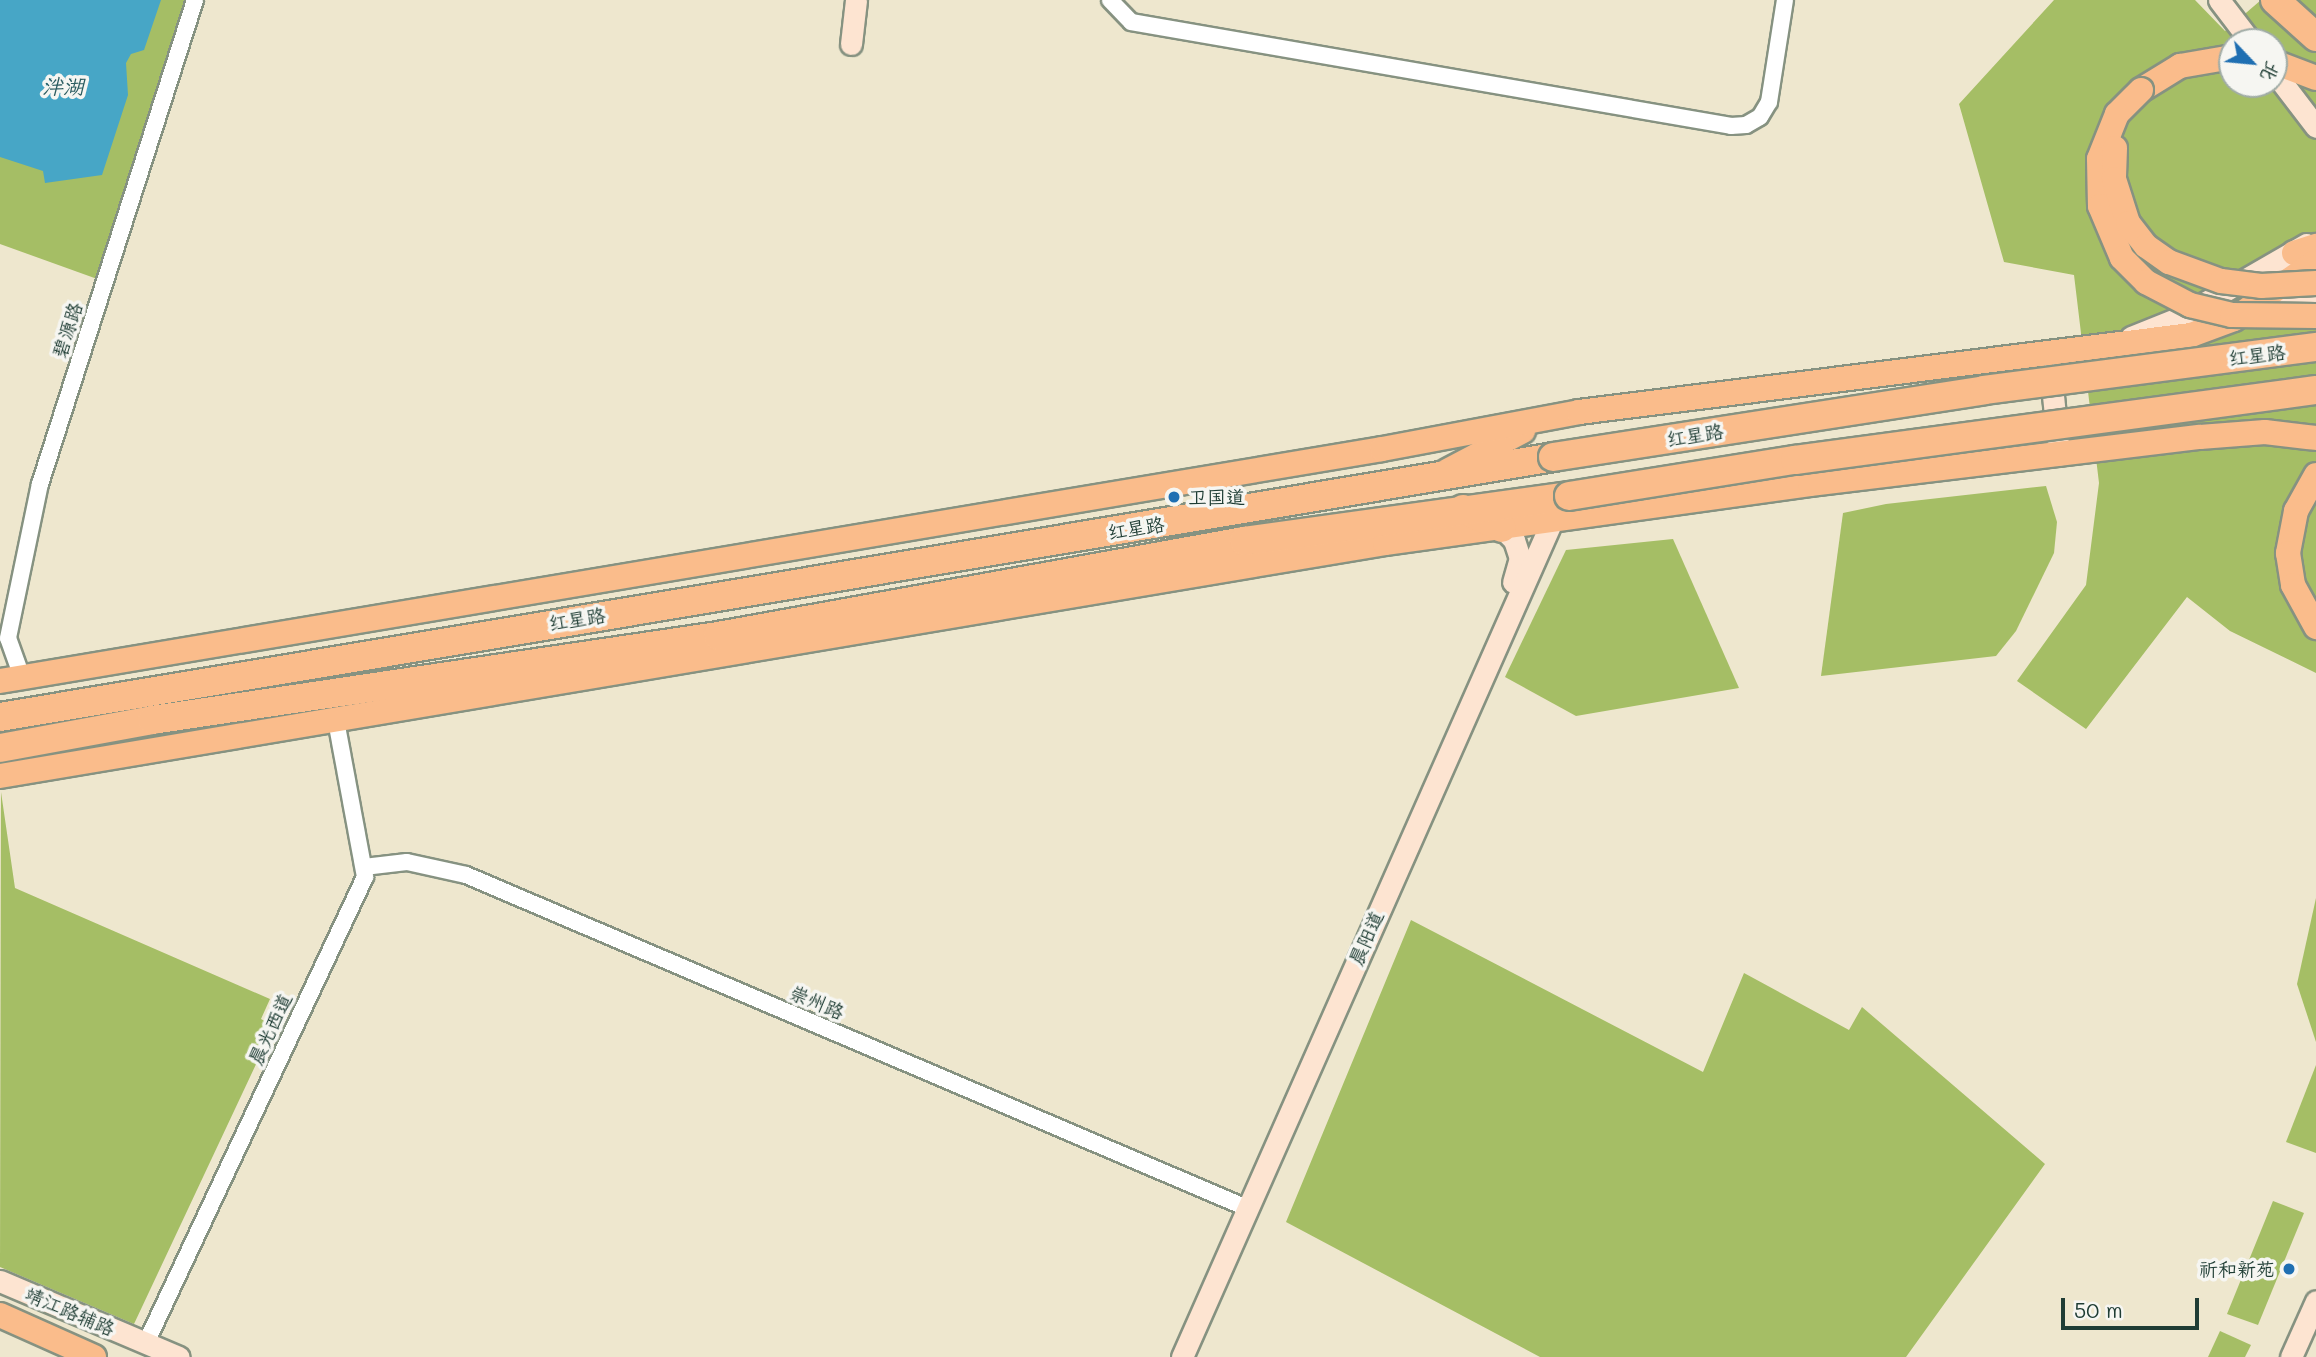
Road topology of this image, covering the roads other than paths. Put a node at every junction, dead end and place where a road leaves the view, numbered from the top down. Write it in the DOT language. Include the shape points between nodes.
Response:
graph roads {
  1 [pos="195,0"];
  2 [pos="856,0"];
  3 [pos="1110,0"];
  4 [pos="1785,0"];
  5 [pos="2275,0"];
  6 [pos="2223,1"];
  7 [pos="2241,28"];
  8 [pos="2316,37"];
  9 [pos="850,44"];
  10 [pos="2218,59"];
  11 [pos="2288,67"];
  12 [pos="2316,78"];
  13 [pos="2141,90"];
  14 [pos="2288,90"];
  15 [pos="2316,127"];
  16 [pos="2316,236"];
  17 [pos="2312,261"];
  18 [pos="2316,303"];
  19 [pos="2250,308"];
  20 [pos="2316,316"];
  21 [pos="2122,341"];
  22 [pos="2316,347"];
  23 [pos="2048,349"];
  24 [pos="2316,390"];
  25 [pos="2316,438"];
  26 [pos="1492,448"];
  27 [pos="2059,455"];
  28 [pos="2316,475"];
  29 [pos="1569,496"];
  30 [pos="1463,509"];
  31 [pos="1552,521"];
  32 [pos="1502,528"];
  33 [pos="2316,626"];
  34 [pos="11,679"];
  35 [pos="0,717"];
  36 [pos="336,721"];
  37 [pos="0,748"];
  38 [pos="0,776"];
  39 [pos="364,867"];
  40 [pos="1242,1207"];
  41 [pos="0,1280"];
  42 [pos="2316,1301"];
  43 [pos="0,1315"];
  44 [pos="146,1343"];
  45 [pos="94,1357"];
  46 [pos="179,1357"];
  47 [pos="1170,1357"];
  48 [pos="1182,1357"];
  49 [pos="2291,1357"];
  1 -- 34 [label="street, 碧源路" via="40,484 8,638"];
  2 -- 9 [label="main road"];
  3 -- 4 [label="street" via="1131,22 1731,126 1760,117 1769,102"];
  5 -- 8 [label="highway"];
  6 -- 7 [label="main road"];
  10 -- 13 [label="main road" via="2180,66"];
  11 -- 12 [label="main road"];
  13 -- 17 [label="main road, bridge" via="2116,148 2114,179 2128,223 2146,246 2179,267 2221,281 2261,286"];
  13 -- 20 [label="main road, bridge" via="2117,114 2099,159 2100,206 2122,258 2146,282 2190,305 2232,315"];
  14 -- 15 [label="main road"];
  16 -- 17 [label="main road"];
  17 -- 19 [label="main road"];
  17 -- 21 [label="main road"];
  18 -- 19 [label="main road"];
  19 -- 21 [label="main road" via="2205,331"];
  21 -- 23 [label="main road"];
  22 -- 26 [label="highway, 红星路, bridge" via="1984,390 1553,457"];
  23 -- 26 [label="main road" via="1546,419"];
  23 -- 27 [label="main road"];
  24 -- 29 [label="highway, 红星路, bridge" via="1796,460"];
  25 -- 27 [label="main road" via="2265,432"];
  26 -- 34 [label="main road"];
  26 -- 35 [label="highway, 红星路" via="1441,475"];
  27 -- 31 [label="main road"];
  28 -- 33 [label="main road" via="2296,511 2288,552 2293,585"];
  29 -- 30 [label="highway, 红星路"];
  29 -- 31 [label="main road"];
  30 -- 32 [label="highway"];
  30 -- 37 [label="highway, 红星路" via="1244,541 718,636 152,720"];
  31 -- 32 [label="main road"];
  31 -- 40 [label="main road, 晨阳道"];
  32 -- 36 [label="main road" via="1385,543"];
  32 -- 40 [label="main road, 晨阳道" via="1517,548 1518,570"];
  36 -- 38 [label="main road"];
  36 -- 39 [label="street, 晨光西道"];
  39 -- 40 [label="street, 崇州路" via="407,862 466,875"];
  39 -- 44 [label="street, 晨光西道" via="365,877"];
  40 -- 47 [label="main road, 晨阳道"];
  40 -- 48 [label="main road, 晨阳道"];
  41 -- 44 [label="main road, 靖江路辅路"];
  42 -- 49 [label="main road"];
  43 -- 45 [label="main road"];
  44 -- 46 [label="main road, 靖江路辅路"];
}
